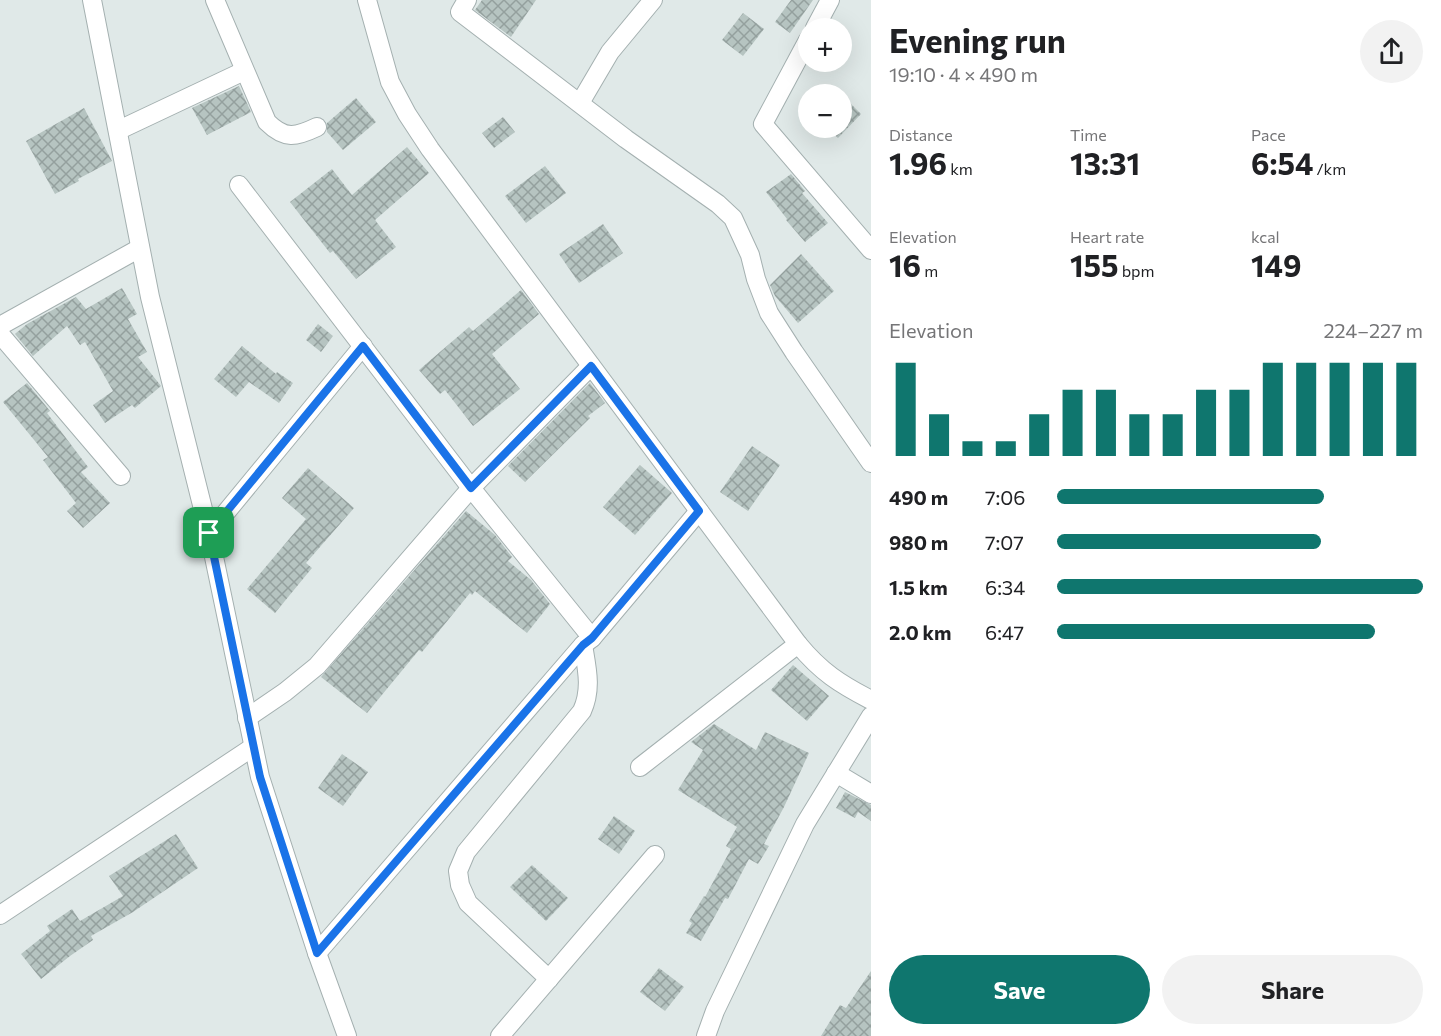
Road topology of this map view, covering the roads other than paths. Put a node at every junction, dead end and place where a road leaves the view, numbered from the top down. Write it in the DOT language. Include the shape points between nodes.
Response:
graph roads {
  1 [pos="92,0"];
  2 [pos="215,0"];
  3 [pos="367,0"];
  4 [pos="467,0"];
  5 [pos="653,0"];
  6 [pos="830,0"];
  7 [pos="820,18"];
  8 [pos="798,59"];
  9 [pos="244,71"];
  10 [pos="580,103"];
  11 [pos="317,127"];
  12 [pos="119,130"];
  13 [pos="239,185"];
  14 [pos="140,248"];
  15 [pos="871,250"];
  16 [pos="0,326"];
  17 [pos="0,334"];
  18 [pos="363,346"];
  19 [pos="591,366"];
  20 [pos="871,463"];
  21 [pos="121,476"];
  22 [pos="471,488"];
  23 [pos="699,511"];
  24 [pos="209,533"];
  25 [pos="587,642"];
  26 [pos="798,644"];
  27 [pos="871,700"];
  28 [pos="871,716"];
  29 [pos="247,718"];
  30 [pos="253,747"];
  31 [pos="640,767"];
  32 [pos="836,773"];
  33 [pos="871,794"];
  34 [pos="655,855"];
  35 [pos="0,915"];
  36 [pos="317,953"];
  37 [pos="549,979"];
  38 [pos="347,1036"];
  39 [pos="500,1036"];
  40 [pos="706,1036"];
  1 -- 12 [label="street"];
  2 -- 9 [label="street"];
  3 -- 19 [label="street" via="390,82 407,114"];
  4 -- 10 [label="street" via="460,12"];
  5 -- 10 [label="street" via="610,52"];
  6 -- 7 [label="street"];
  8 -- 15 [label="street" via="764,124"];
  9 -- 11 [label="street" via="267,122 276,132 301,135"];
  9 -- 12 [label="street"];
  10 -- 20 [label="street" via="733,218 769,313"];
  12 -- 14 [label="street"];
  13 -- 18 [label="street"];
  14 -- 16 [label="street"];
  14 -- 24 [label="street"];
  17 -- 21 [label="street"];
  18 -- 22 [label="street"];
  18 -- 24 [label="street"];
  19 -- 22 [label="street"];
  19 -- 23 [label="street"];
  22 -- 25 [label="street"];
  22 -- 29 [label="street" via="316,666"];
  23 -- 25 [label="street"];
  23 -- 26 [label="street"];
  24 -- 29 [label="street"];
  25 -- 36 [label="street"];
  25 -- 37 [label="street" via="588,699 582,711 466,852 458,871 468,903"];
  26 -- 27 [label="street" via="814,663 840,683"];
  26 -- 31 [label="street"];
  28 -- 32 [label="street"];
  29 -- 30 [label="street"];
  30 -- 35 [label="street"];
  30 -- 36 [label="street"];
  32 -- 33 [label="street"];
  32 -- 40 [label="street" via="805,824"];
  34 -- 37 [label="street"];
  36 -- 38 [label="street"];
  37 -- 39 [label="street"];
}
